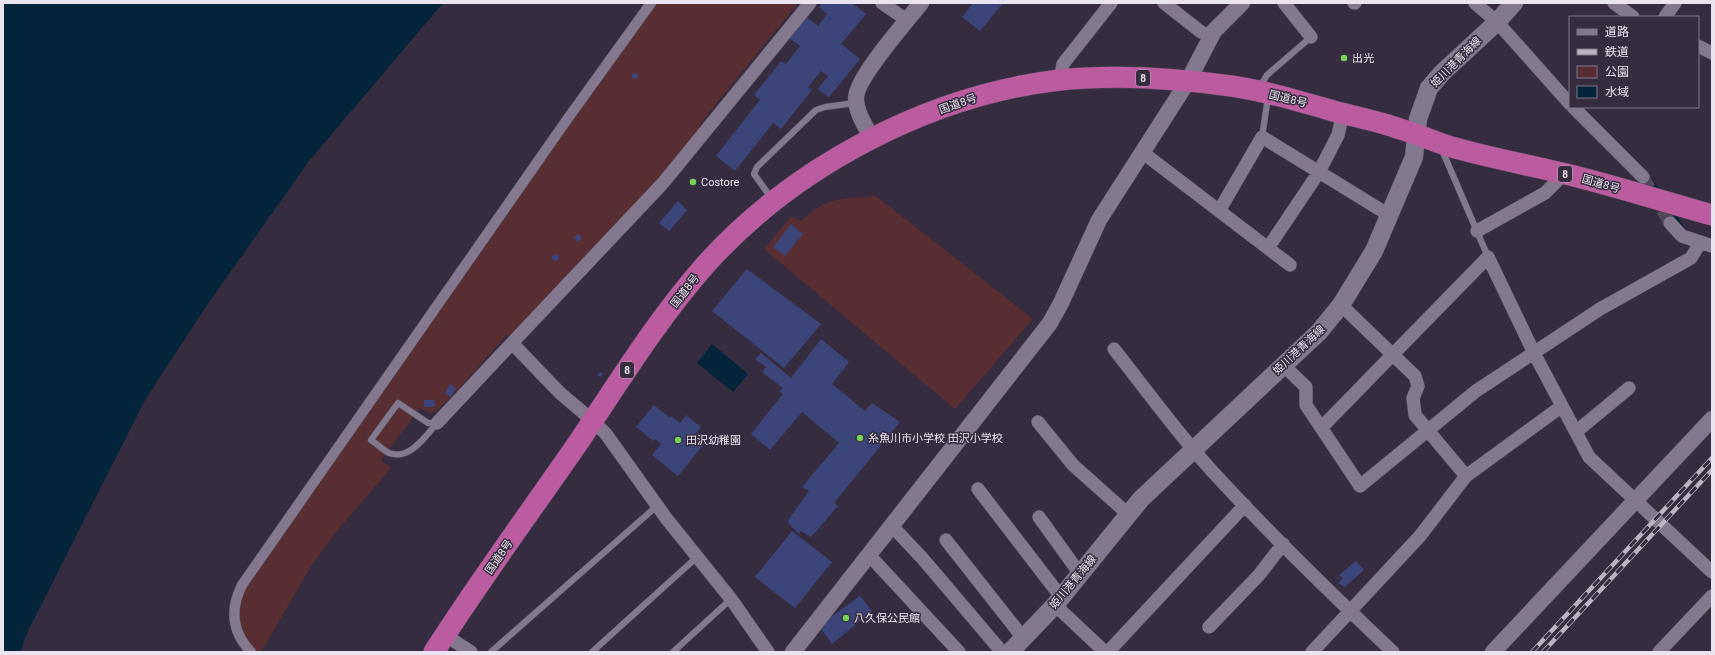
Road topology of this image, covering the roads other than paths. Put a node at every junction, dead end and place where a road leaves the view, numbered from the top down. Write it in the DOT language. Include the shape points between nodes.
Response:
graph roads {
  1 [pos="650,3"];
  2 [pos="810,3"];
  3 [pos="882,3"];
  4 [pos="920,3"];
  5 [pos="1112,3"];
  6 [pos="1164,3"];
  7 [pos="1242,3"];
  8 [pos="1284,3"];
  9 [pos="1475,3"];
  10 [pos="1514,3"];
  11 [pos="1614,3"];
  12 [pos="1675,3"];
  13 [pos="1632,16"];
  14 [pos="1666,16"];
  15 [pos="908,20"];
  16 [pos="1497,22"];
  17 [pos="1212,36"];
  18 [pos="1311,37"];
  19 [pos="1699,46"];
  20 [pos="1712,52"];
  21 [pos="1060,80"];
  22 [pos="1188,81"];
  23 [pos="1263,93"];
  24 [pos="857,103"];
  25 [pos="1569,103"];
  26 [pos="1574,108"];
  27 [pos="1342,114"];
  28 [pos="1417,135"];
  29 [pos="872,138"];
  30 [pos="1262,138"];
  31 [pos="1439,143"];
  32 [pos="1142,152"];
  33 [pos="1318,172"];
  34 [pos="1564,174"];
  35 [pos="1643,177"];
  36 [pos="773,201"];
  37 [pos="1219,211"];
  38 [pos="1389,215"];
  39 [pos="1712,215"];
  40 [pos="1670,223"];
  41 [pos="1477,231"];
  42 [pos="1706,244"];
  43 [pos="1268,248"];
  44 [pos="1488,257"];
  45 [pos="1290,265"];
  46 [pos="1341,305"];
  47 [pos="512,343"];
  48 [pos="1114,349"];
  49 [pos="1534,352"];
  50 [pos="1393,354"];
  51 [pos="1284,365"];
  52 [pos="1629,388"];
  53 [pos="1562,406"];
  54 [pos="1712,418"];
  55 [pos="593,421"];
  56 [pos="1038,422"];
  57 [pos="437,423"];
  58 [pos="1322,427"];
  59 [pos="1427,430"];
  60 [pos="1576,431"];
  61 [pos="1193,449"];
  62 [pos="1466,476"];
  63 [pos="978,489"];
  64 [pos="1634,500"];
  65 [pos="658,505"];
  66 [pos="1245,505"];
  67 [pos="1128,514"];
  68 [pos="1039,517"];
  69 [pos="892,526"];
  70 [pos="946,540"];
  71 [pos="1283,544"];
  72 [pos="870,555"];
  73 [pos="697,556"];
  74 [pos="1712,572"];
  75 [pos="1080,574"];
  76 [pos="1712,596"];
  77 [pos="731,599"];
  78 [pos="1058,601"];
  79 [pos="1349,611"];
  80 [pos="1209,627"];
  81 [pos="1024,639"];
  82 [pos="440,643"];
  83 [pos="763,649"];
  84 [pos="251,652"];
  85 [pos="471,652"];
  86 [pos="491,652"];
  87 [pos="592,652"];
  88 [pos="673,652"];
  89 [pos="793,652"];
  90 [pos="959,652"];
  91 [pos="1002,652"];
  92 [pos="1010,652"];
  93 [pos="1105,652"];
  94 [pos="1108,652"];
  95 [pos="1312,652"];
  96 [pos="1393,652"];
  97 [pos="1493,652"];
  98 [pos="1659,652"];
  1 -- 84 [label="street" via="242,585 234,606 234,615 244,645"];
  2 -- 47 [label="street" via="663,183"];
  3 -- 15 [label="street"];
  4 -- 15 [label="street"];
  5 -- 21 [label="street" via="1063,64"];
  6 -- 17 [label="street" via="1202,32"];
  7 -- 17 [label="street" via="1227,16"];
  8 -- 18 [label="street"];
  9 -- 16 [label="street"];
  10 -- 16 [label="main road, 姫川港青海線"];
  11 -- 13 [label="street"];
  12 -- 14 [label="street"];
  15 -- 24 [label="street" via="862,79 856,97"];
  16 -- 25 [label="street"];
  16 -- 28 [label="main road, 姫川港青海線" via="1442,72 1429,88 1421,109"];
  17 -- 22 [label="street"];
  18 -- 23 [label="lane" via="1267,75"];
  19 -- 20 [label="street"];
  21 -- 22 [label="highway, 国道8号 / 8" via="1107,77"];
  21 -- 29 [label="highway, 国道8号 / 8" via="1014,88 964,101"];
  22 -- 23 [label="highway, 国道8号 / 8"];
  22 -- 32 [label="street"];
  23 -- 27 [label="highway, 国道8号 / 8"];
  23 -- 30 [label="lane"];
  24 -- 29 [label="street"];
  24 -- 36 [label="lane" via="816,110 757,167 754,174"];
  26 -- 35 [label="street"];
  27 -- 28 [label="highway, 国道8号 / 8"];
  27 -- 33 [label="street" via="1338,135"];
  28 -- 31 [label="highway, 国道8号 / 8"];
  28 -- 38 [label="main road, 姫川港青海線" via="1414,157"];
  29 -- 36 [label="highway, 国道8号 / 8"];
  30 -- 33 [label="street"];
  30 -- 37 [label="street"];
  31 -- 34 [label="highway, 国道8号 / 8"];
  31 -- 41 [label="lane"];
  32 -- 37 [label="street"];
  32 -- 69 [label="street" via="1099,220 1050,323"];
  33 -- 38 [label="street"];
  33 -- 43 [label="street"];
  34 -- 39 [label="highway, 国道8号 / 8"];
  34 -- 41 [label="street" via="1545,193"];
  36 -- 55 [label="highway, 国道8号 / 8" via="738,231 688,285 639,351"];
  37 -- 43 [label="street"];
  38 -- 46 [label="main road, 姫川港青海線" via="1374,251"];
  40 -- 42 [label="street" via="1682,236"];
  41 -- 44 [label="lane"];
  42 -- 49 [label="street" via="1691,258 1600,309"];
  43 -- 45 [label="street"];
  44 -- 49 [label="street"];
  44 -- 50 [label="street"];
  46 -- 50 [label="street"];
  46 -- 51 [label="main road, 姫川港青海線" via="1319,332"];
  47 -- 55 [label="street" via="560,393"];
  47 -- 57 [label="street"];
  48 -- 61 [label="street"];
  49 -- 53 [label="street"];
  49 -- 59 [label="street" via="1476,391"];
  50 -- 58 [label="street"];
  50 -- 59 [label="street" via="1416,376 1418,386 1413,398 1415,415"];
  51 -- 58 [label="street" via="1306,387 1306,405"];
  51 -- 61 [label="main road, 姫川港青海線"];
  52 -- 60 [label="street"];
  53 -- 60 [label="street"];
  53 -- 62 [label="street"];
  54 -- 64 [label="street"];
  55 -- 65 [label="street" via="606,434"];
  55 -- 82 [label="highway, 国道8号 / 8"];
  56 -- 67 [label="street" via="1073,465"];
  57 -- 57 [label="lane" via="405,454 390,453 371,440 398,403 428,423"];
  58 -- 59 [label="street" via="1360,486"];
  59 -- 62 [label="street"];
  60 -- 64 [label="street" via="1589,457"];
  61 -- 66 [label="street"];
  61 -- 67 [label="main road, 姫川港青海線"];
  62 -- 79 [label="street" via="1420,536"];
  63 -- 78 [label="street"];
  64 -- 74 [label="street"];
  64 -- 97 [label="street"];
  65 -- 73 [label="street"];
  65 -- 86 [label="lane"];
  66 -- 71 [label="street"];
  66 -- 94 [label="street"];
  67 -- 75 [label="main road, 姫川港青海線"];
  68 -- 75 [label="street"];
  69 -- 72 [label="street"];
  69 -- 91 [label="street"];
  70 -- 81 [label="street"];
  71 -- 79 [label="street"];
  71 -- 80 [label="street" via="1259,575"];
  72 -- 89 [label="street"];
  72 -- 90 [label="street"];
  73 -- 77 [label="street"];
  73 -- 87 [label="lane"];
  75 -- 78 [label="main road, 姫川港青海線"];
  76 -- 98 [label="street"];
  77 -- 83 [label="street"];
  77 -- 88 [label="lane"];
  78 -- 81 [label="main road, 姫川港青海線"];
  78 -- 93 [label="street"];
  79 -- 95 [label="street"];
  79 -- 96 [label="street"];
  81 -- 92 [label="main road, 姫川港青海線"];
  82 -- 85 [label="street"];
}
